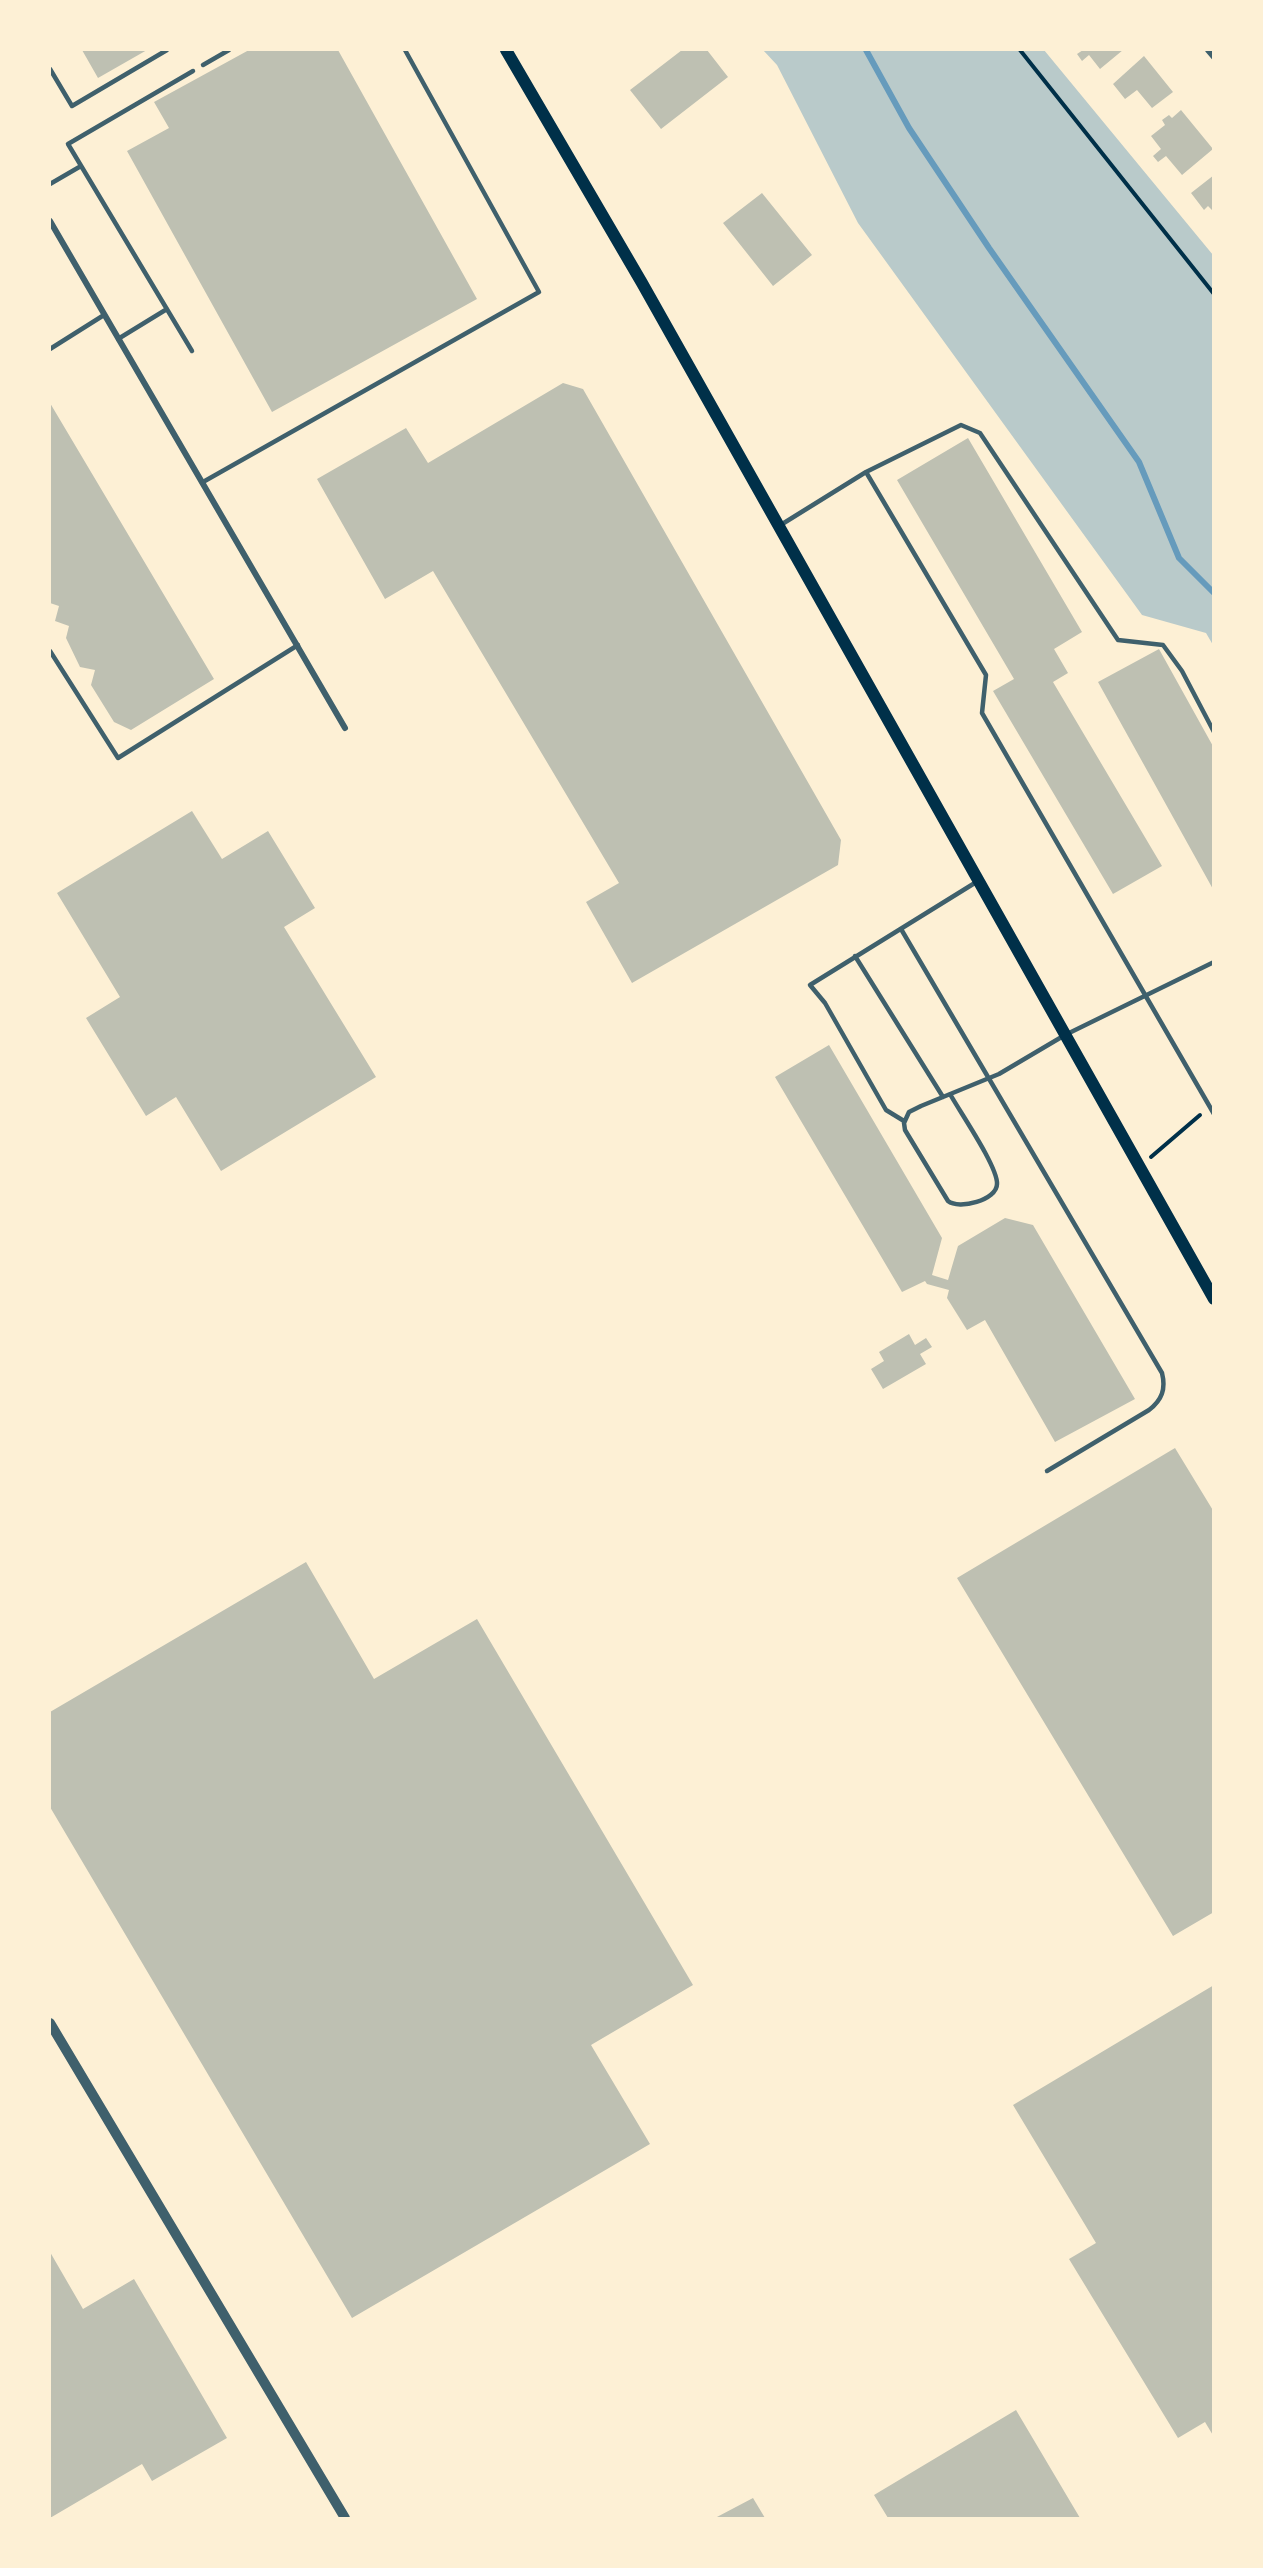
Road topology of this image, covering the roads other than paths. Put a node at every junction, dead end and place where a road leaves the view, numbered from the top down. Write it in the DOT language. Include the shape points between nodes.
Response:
graph roads {
  1 [pos="166,50"];
  2 [pos="229,50"];
  3 [pos="405,50"];
  4 [pos="506,50"];
  5 [pos="1208,50"];
  6 [pos="1214,57"];
  7 [pos="203,65"];
  8 [pos="50,69"];
  9 [pos="193,71"];
  10 [pos="81,165"];
  11 [pos="50,184"];
  12 [pos="50,221"];
  13 [pos="167,309"];
  14 [pos="104,315"];
  15 [pos="118,339"];
  16 [pos="50,349"];
  17 [pos="192,351"];
  18 [pos="866,472"];
  19 [pos="203,482"];
  20 [pos="779,527"];
  21 [pos="298,645"];
  22 [pos="50,651"];
  23 [pos="345,728"];
  24 [pos="1214,732"];
  25 [pos="978,881"];
  26 [pos="901,928"];
  27 [pos="855,956"];
  28 [pos="1214,962"];
  29 [pos="1146,995"];
  30 [pos="1065,1035"];
  31 [pos="990,1078"];
  32 [pos="950,1094"];
  33 [pos="943,1097"];
  34 [pos="1214,1114"];
  35 [pos="904,1121"];
  36 [pos="1214,1299"];
  37 [pos="1047,1471"];
  38 [pos="50,2023"];
  39 [pos="345,2518"];
  1 -- 8 [label="lane" via="72,106"];
  2 -- 7 [label="lane"];
  3 -- 19 [label="lane" via="539,292"];
  4 -- 20 [label="main road"];
  5 -- 6 [label="street"];
  9 -- 10 [label="lane" via="68,144"];
  10 -- 11 [label="lane"];
  10 -- 13 [label="lane"];
  12 -- 14 [label="street"];
  13 -- 15 [label="lane"];
  13 -- 17 [label="lane"];
  14 -- 15 [label="street"];
  14 -- 16 [label="lane"];
  15 -- 19 [label="street"];
  18 -- 20 [label="lane"];
  18 -- 24 [label="lane" via="961,425 980,433 1118,640 1163,645 1182,671"];
  18 -- 29 [label="lane" via="986,675 982,713"];
  19 -- 21 [label="street"];
  20 -- 25 [label="main road"];
  21 -- 22 [label="lane" via="118,758"];
  21 -- 23 [label="street"];
  25 -- 26 [label="lane"];
  25 -- 30 [label="main road"];
  26 -- 27 [label="lane"];
  26 -- 31 [label="lane"];
  27 -- 33 [label="lane"];
  27 -- 35 [label="lane" via="810,985 825,1003 886,1110"];
  28 -- 29 [label="lane"];
  29 -- 30 [label="lane"];
  29 -- 34 [label="lane"];
  30 -- 31 [label="lane"];
  30 -- 36 [label="main road"];
  31 -- 32 [label="lane"];
  31 -- 37 [label="lane" via="1164,1382 1161,1398 1149,1410"];
  32 -- 33 [label="lane"];
  32 -- 35 [label="lane" via="993,1168 998,1182 992,1195 965,1206 948,1201 905,1130"];
  33 -- 35 [label="lane" via="909,1112"];
  38 -- 39 [label="street"];
}
